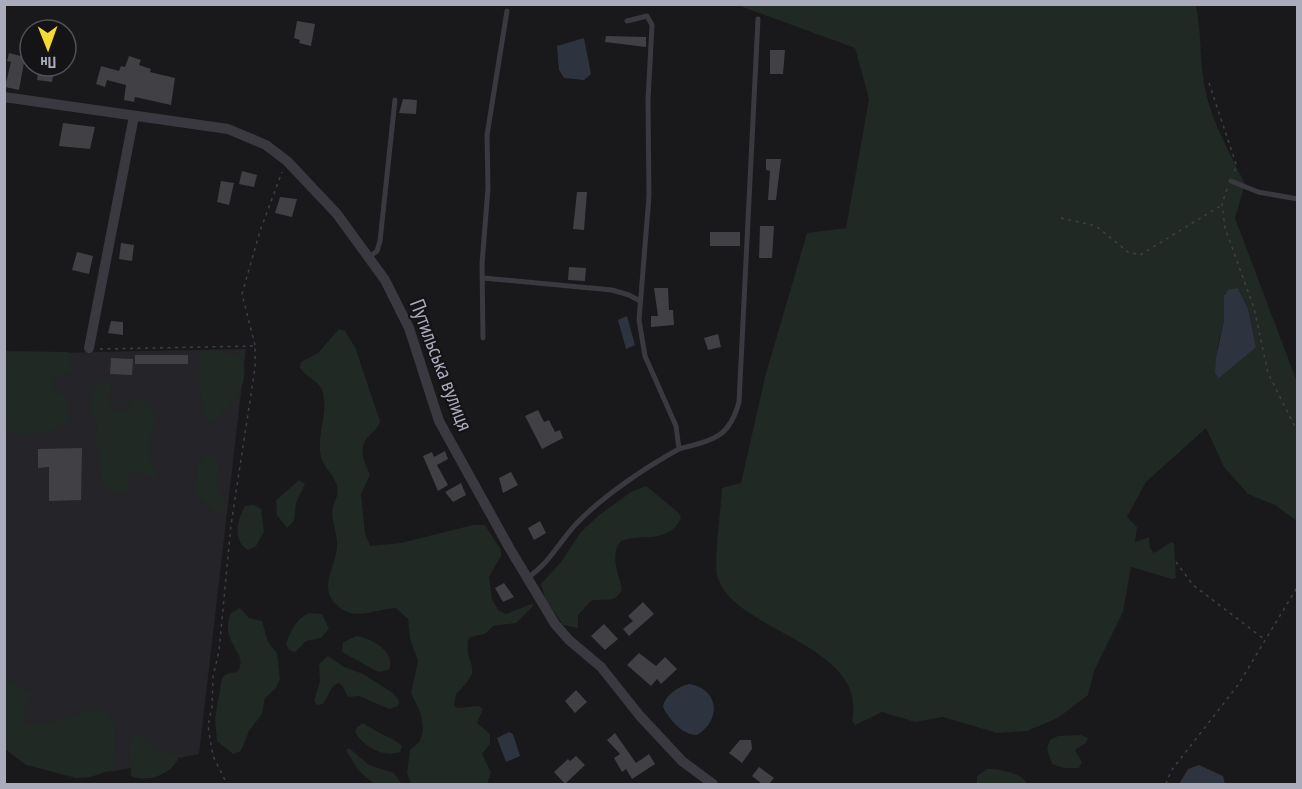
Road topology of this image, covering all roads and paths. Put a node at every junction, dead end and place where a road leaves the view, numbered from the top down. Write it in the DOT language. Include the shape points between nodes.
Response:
graph roads {
  1 [pos="507,11"];
  2 [pos="758,19"];
  3 [pos="627,21"];
  4 [pos="1209,83"];
  5 [pos="4,97"];
  6 [pos="395,100"];
  7 [pos="135,116"];
  8 [pos="287,161"];
  9 [pos="1231,181"];
  10 [pos="1298,199"];
  11 [pos="1222,204"];
  12 [pos="1061,218"];
  13 [pos="369,257"];
  14 [pos="483,278"];
  15 [pos="640,301"];
  16 [pos="483,338"];
  17 [pos="255,346"];
  18 [pos="89,348"];
  19 [pos="1298,433"];
  20 [pos="679,449"];
  21 [pos="1176,562"];
  22 [pos="527,578"];
  23 [pos="1298,586"];
  24 [pos="1264,640"];
  25 [pos="227,784"];
  26 [pos="713,784"];
  27 [pos="1166,784"];
  1 -- 14 [label="lane" via="487,135"];
  2 -- 20 [label="lane" via="739,402 729,426 719,436"];
  3 -- 15 [label="lane" via="647,16 653,31 648,100 649,195"];
  4 -- 9 [label="path" via="1236,167"];
  5 -- 7 [label="street, Путильська вулиця"];
  6 -- 13 [label="lane" via="380,241 377,251"];
  7 -- 8 [label="street, Путильська вулиця" via="228,129 266,145"];
  7 -- 18 [label="street"];
  8 -- 13 [label="street, Путильська вулиця" via="337,214"];
  8 -- 17 [label="path" via="242,294"];
  9 -- 10 [label="lane" via="1258,192"];
  9 -- 11 [label="path"];
  11 -- 12 [label="path" via="1140,255 1128,252 1096,226"];
  11 -- 19 [label="path" via="1225,228 1258,322 1268,373"];
  13 -- 22 [label="street, Путильська вулиця" via="409,328 439,421"];
  14 -- 15 [label="lane" via="612,291"];
  14 -- 16 [label="lane"];
  15 -- 20 [label="lane" via="643,351 676,426"];
  17 -- 18 [label="path"];
  17 -- 25 [label="path" via="207,730 213,756"];
  20 -- 22 [label="lane" via="589,512 543,567"];
  21 -- 24 [label="path" via="1193,585"];
  22 -- 26 [label="street, Путильська вулиця" via="563,634 601,667 682,760"];
  23 -- 24 [label="path"];
  24 -- 27 [label="path" via="1238,685 1171,771"];
}
